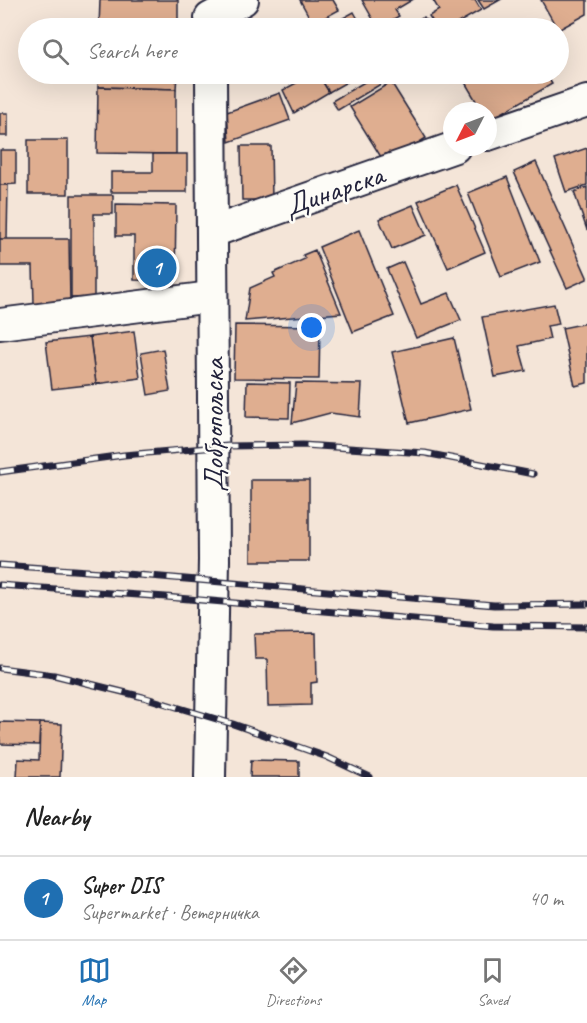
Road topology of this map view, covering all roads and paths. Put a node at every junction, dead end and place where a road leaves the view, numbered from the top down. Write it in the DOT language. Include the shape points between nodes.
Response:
graph roads {
  1 [pos="243,0"];
  2 [pos="210,16"];
  3 [pos="211,84"];
  4 [pos="587,101"];
  5 [pos="497,132"];
  6 [pos="443,151"];
  7 [pos="212,232"];
  8 [pos="211,297"];
  9 [pos="0,324"];
  10 [pos="210,777"];
  1 -- 2 [label="street"];
  3 -- 7 [label="street, Добропољска"];
  4 -- 5 [label="street"];
  6 -- 7 [label="street, Динарска"];
  7 -- 8 [label="street, Добропољска"];
  8 -- 9 [label="street"];
  8 -- 10 [label="street, Добропољска" via="214,560"];
}
